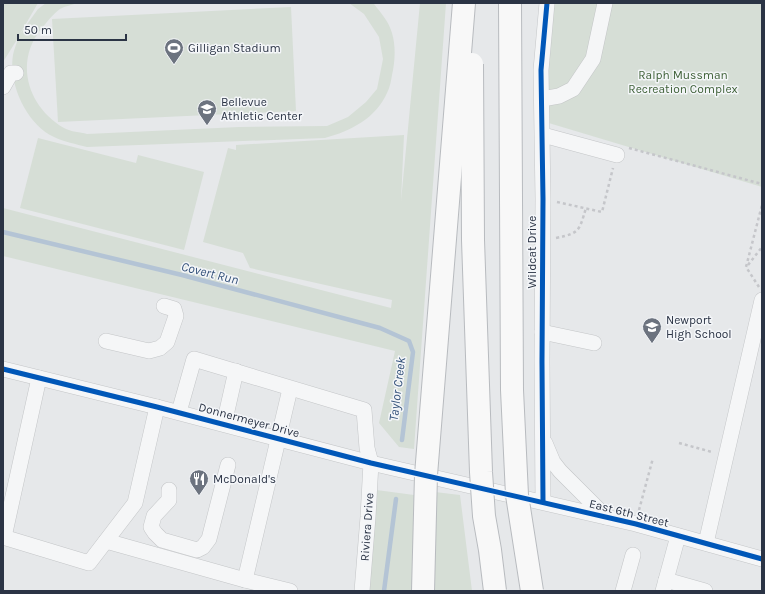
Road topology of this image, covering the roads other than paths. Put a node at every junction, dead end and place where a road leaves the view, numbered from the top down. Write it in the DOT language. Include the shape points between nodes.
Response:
graph roads {
  1 [pos="464,3"];
  2 [pos="472,3"];
  3 [pos="510,3"];
  4 [pos="547,3"];
  5 [pos="605,3"];
  6 [pos="16,73"];
  7 [pos="3,87"];
  8 [pos="542,99"];
  9 [pos="542,135"];
  10 [pos="617,155"];
  11 [pos="762,300"];
  12 [pos="164,306"];
  13 [pos="542,332"];
  14 [pos="106,341"];
  15 [pos="594,343"];
  16 [pos="3,369"];
  17 [pos="236,371"];
  18 [pos="39,378"];
  19 [pos="290,389"];
  20 [pos="157,407"];
  21 [pos="179,412"];
  22 [pos="224,424"];
  23 [pos="543,437"];
  24 [pos="279,438"];
  25 [pos="371,463"];
  26 [pos="228,465"];
  27 [pos="168,490"];
  28 [pos="491,490"];
  29 [pos="543,502"];
  30 [pos="606,517"];
  31 [pos="678,536"];
  32 [pos="3,537"];
  33 [pos="106,541"];
  34 [pos="706,543"];
  35 [pos="633,555"];
  36 [pos="762,558"];
  37 [pos="245,580"];
  38 [pos="664,586"];
  39 [pos="290,591"];
  40 [pos="362,591"];
  41 [pos="423,591"];
  42 [pos="495,591"];
  43 [pos="532,591"];
  44 [pos="623,591"];
  45 [pos="705,591"];
  1 -- 41 [label="highway, bridge" via="426,475"];
  2 -- 42 [label="highway, bridge" via="473,240 478,386 484,516"];
  3 -- 43 [label="highway, bridge" via="512,390 517,495"];
  4 -- 8 [label="street, Wildcat Drive" via="541,70"];
  5 -- 8 [label="street" via="593,59 573,89 559,96"];
  6 -- 7 [label="street" via="11,73"];
  8 -- 9 [label="street, Wildcat Drive"];
  9 -- 10 [label="street"];
  9 -- 13 [label="street, Wildcat Drive"];
  11 -- 34 [label="street"];
  12 -- 14 [label="street" via="174,309 176,316 167,342 160,348 149,351"];
  13 -- 15 [label="street"];
  13 -- 23 [label="street, Wildcat Drive"];
  16 -- 18 [label="street, Donnermeyer Drive"];
  17 -- 19 [label="street"];
  17 -- 21 [label="street" via="194,359"];
  17 -- 22 [label="street"];
  18 -- 20 [label="street, Donnermeyer Drive"];
  18 -- 32 [label="street"];
  19 -- 24 [label="street"];
  19 -- 25 [label="street, Riviera Drive" via="364,410 366,448"];
  20 -- 21 [label="street, Donnermeyer Drive"];
  20 -- 33 [label="street" via="135,503"];
  21 -- 22 [label="street, Donnermeyer Drive"];
  22 -- 24 [label="street, Donnermeyer Drive"];
  23 -- 29 [label="street, Wildcat Drive"];
  23 -- 30 [label="street" via="553,462 560,471"];
  24 -- 25 [label="street, Donnermeyer Drive"];
  24 -- 37 [label="street"];
  25 -- 28 [label="street, Donnermeyer Drive"];
  25 -- 40 [label="street, Riviera Drive"];
  26 -- 27 [label="street" via="209,539 197,550 162,540 151,526 154,516 170,500"];
  28 -- 29 [label="street, East 6th Street"];
  29 -- 30 [label="street, East 6th Street"];
  30 -- 31 [label="street, East 6th Street"];
  31 -- 34 [label="street, East 6th Street"];
  31 -- 38 [label="street"];
  32 -- 33 [label="street" via="89,563"];
  33 -- 37 [label="street"];
  34 -- 36 [label="street, East 6th Street"];
  35 -- 44 [label="street"];
  37 -- 39 [label="street"];
  38 -- 45 [label="street"];
}
